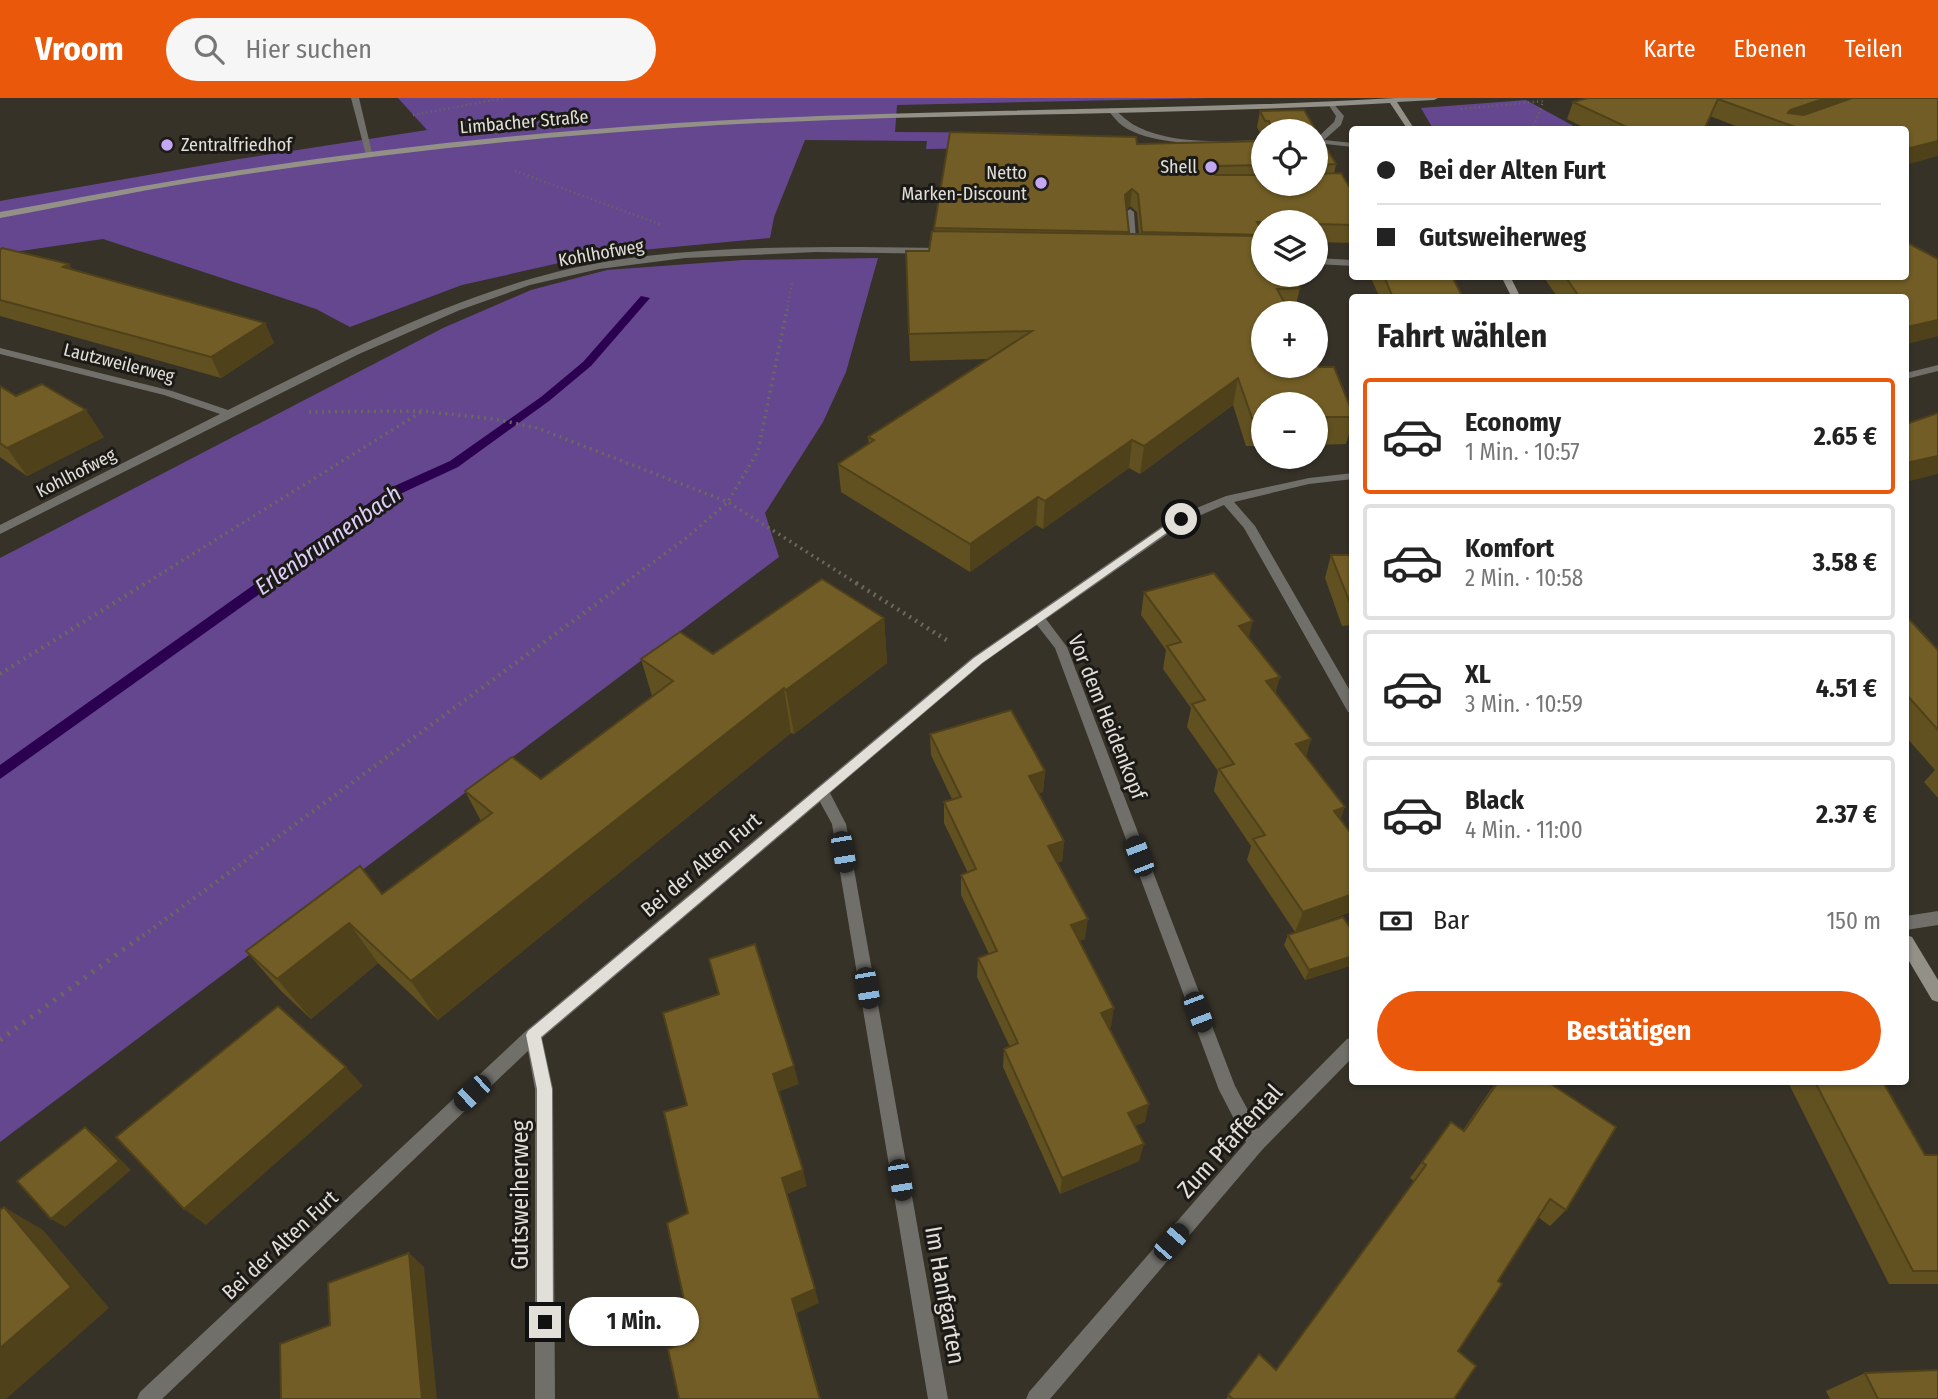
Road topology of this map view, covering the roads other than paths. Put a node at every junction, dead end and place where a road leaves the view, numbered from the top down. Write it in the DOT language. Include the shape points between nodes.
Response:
graph roads {
  1 [pos="355,98"];
  2 [pos="1434,98"];
  3 [pos="1392,101"];
  4 [pos="1332,104"];
  5 [pos="1112,110"];
  6 [pos="1409,126"];
  7 [pos="1328,132"];
  8 [pos="1251,142"];
  9 [pos="1328,142"];
  10 [pos="1349,145"];
  11 [pos="370,155"];
  12 [pos="1130,212"];
  13 [pos="0,215"];
  14 [pos="953,251"];
  15 [pos="1120,255"];
  16 [pos="1134,255"];
  17 [pos="1146,255"];
  18 [pos="1328,262"];
  19 [pos="1349,263"];
  20 [pos="0,351"];
  21 [pos="1938,368"];
  22 [pos="1909,375"];
  23 [pos="228,413"];
  24 [pos="1349,476"];
  25 [pos="1226,500"];
  26 [pos="0,530"];
  27 [pos="1039,618"];
  28 [pos="1349,702"];
  29 [pos="821,790"];
  30 [pos="1938,918"];
  31 [pos="1909,923"];
  32 [pos="1909,947"];
  33 [pos="1938,995"];
  34 [pos="533,1035"];
  35 [pos="1349,1049"];
  36 [pos="1256,1144"];
  37 [pos="147,1399"];
  38 [pos="545,1399"];
  39 [pos="938,1399"];
  40 [pos="1036,1399"];
  1 -- 11 [label="street"];
  2 -- 3 [label="main road, Limbacher Straße"];
  3 -- 4 [label="main road, Limbacher Straße"];
  3 -- 6 [label="main road"];
  4 -- 5 [label="main road, Limbacher Straße"];
  4 -- 7 [label="street" via="1340,116"];
  5 -- 8 [label="street" via="1120,121 1147,132 1186,140"];
  5 -- 11 [label="main road, Limbacher Straße" via="735,122 578,132"];
  9 -- 10 [label="street"];
  11 -- 13 [label="main road, Limbacher Straße" via="253,170"];
  12 -- 16 [label="street"];
  14 -- 23 [label="street, Kohlhofweg" via="798,250 597,266 518,286 434,315"];
  15 -- 16 [label="street"];
  16 -- 17 [label="street"];
  18 -- 19 [label="street"];
  20 -- 23 [label="street, Lautzweilerweg" via="168,393"];
  21 -- 22 [label="street"];
  23 -- 26 [label="street, Kohlhofweg"];
  24 -- 25 [label="street, Bei der Alten Furt"];
  25 -- 27 [label="street, Bei der Alten Furt" via="1181,519"];
  25 -- 28 [label="street" via="1249,526"];
  27 -- 29 [label="street, Bei der Alten Furt" via="978,660"];
  27 -- 36 [label="street, Vor dem Heidenkopf" via="1061,648 1228,1090"];
  29 -- 34 [label="street, Bei der Alten Furt"];
  29 -- 39 [label="street, Im Hanfgarten" via="838,824"];
  30 -- 31 [label="street"];
  32 -- 33 [label="main road"];
  34 -- 37 [label="street, Bei der Alten Furt"];
  34 -- 38 [label="street, Gutsweiherweg" via="544,1089"];
  35 -- 36 [label="street, Zum Pfaffental"];
  36 -- 40 [label="street, Zum Pfaffental"];
}
